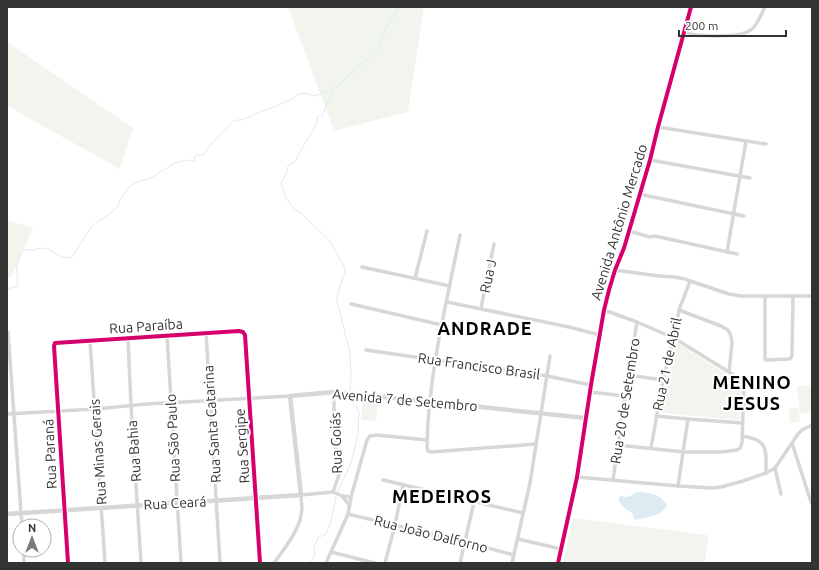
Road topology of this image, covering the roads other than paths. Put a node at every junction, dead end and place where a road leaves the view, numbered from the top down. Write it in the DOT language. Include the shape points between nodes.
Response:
graph roads {
  1 [pos="692,7"];
  2 [pos="765,7"];
  3 [pos="684,33"];
  4 [pos="658,127"];
  5 [pos="746,141"];
  6 [pos="766,144"];
  7 [pos="650,160"];
  8 [pos="740,176"];
  9 [pos="750,178"];
  10 [pos="639,194"];
  11 [pos="734,214"];
  12 [pos="744,216"];
  13 [pos="427,231"];
  14 [pos="629,231"];
  15 [pos="460,235"];
  16 [pos="494,244"];
  17 [pos="727,252"];
  18 [pos="737,254"];
  19 [pos="362,266"];
  20 [pos="614,270"];
  21 [pos="415,278"];
  22 [pos="690,281"];
  23 [pos="450,286"];
  24 [pos="793,296"];
  25 [pos="812,296"];
  26 [pos="765,297"];
  27 [pos="447,302"];
  28 [pos="351,304"];
  29 [pos="481,308"];
  30 [pos="604,310"];
  31 [pos="679,310"];
  32 [pos="637,322"];
  33 [pos="442,325"];
  34 [pos="239,331"];
  35 [pos="8,332"];
  36 [pos="206,333"];
  37 [pos="600,335"];
  38 [pos="167,336"];
  39 [pos="674,338"];
  40 [pos="128,339"];
  41 [pos="90,341"];
  42 [pos="55,343"];
  43 [pos="366,350"];
  44 [pos="550,356"];
  45 [pos="436,360"];
  46 [pos="729,372"];
  47 [pos="628,375"];
  48 [pos="547,376"];
  49 [pos="663,380"];
  50 [pos="591,385"];
  51 [pos="334,392"];
  52 [pos="590,392"];
  53 [pos="290,396"];
  54 [pos="625,396"];
  55 [pos="249,398"];
  56 [pos="210,400"];
  57 [pos="429,402"];
  58 [pos="170,403"];
  59 [pos="131,406"];
  60 [pos="95,409"];
  61 [pos="59,411"];
  62 [pos="14,413"];
  63 [pos="541,413"];
  64 [pos="7,414"];
  65 [pos="656,416"];
  66 [pos="586,418"];
  67 [pos="688,419"];
  68 [pos="742,423"];
  69 [pos="812,425"];
  70 [pos="742,436"];
  71 [pos="427,440"];
  72 [pos="792,443"];
  73 [pos="536,444"];
  74 [pos="618,445"];
  75 [pos="651,448"];
  76 [pos="684,452"];
  77 [pos="775,468"];
  78 [pos="766,472"];
  79 [pos="577,477"];
  80 [pos="383,480"];
  81 [pos="612,480"];
  82 [pos="403,485"];
  83 [pos="678,486"];
  84 [pos="334,493"];
  85 [pos="781,494"];
  86 [pos="301,495"];
  87 [pos="342,496"];
  88 [pos="351,497"];
  89 [pos="256,498"];
  90 [pos="217,501"];
  91 [pos="474,502"];
  92 [pos="811,502"];
  93 [pos="177,503"];
  94 [pos="138,505"];
  95 [pos="350,506"];
  96 [pos="101,507"];
  97 [pos="64,510"];
  98 [pos="21,513"];
  99 [pos="523,513"];
  100 [pos="7,514"];
  101 [pos="348,514"];
  102 [pos="21,518"];
  103 [pos="395,526"];
  104 [pos="518,539"];
  105 [pos="465,542"];
  106 [pos="561,549"];
  107 [pos="331,552"];
  108 [pos="514,555"];
  109 [pos="68,563"];
  110 [pos="104,563"];
  111 [pos="141,563"];
  112 [pos="180,563"];
  113 [pos="220,563"];
  114 [pos="260,563"];
  115 [pos="274,563"];
  116 [pos="326,563"];
  117 [pos="375,563"];
  118 [pos="385,563"];
  119 [pos="460,563"];
  120 [pos="512,563"];
  121 [pos="558,563"];
  1 -- 3 [label="street, Avenida Antônio Mercado"];
  2 -- 3 [label="street" via="755,26 741,34 695,36"];
  3 -- 4 [label="street, Avenida Antônio Mercado"];
  4 -- 5 [label="street"];
  4 -- 7 [label="street, Avenida Antônio Mercado"];
  5 -- 6 [label="street"];
  5 -- 8 [label="street"];
  7 -- 8 [label="street"];
  7 -- 10 [label="street, Avenida Antônio Mercado"];
  8 -- 9 [label="street"];
  8 -- 11 [label="street"];
  10 -- 11 [label="street"];
  10 -- 14 [label="street, Avenida Antônio Mercado"];
  11 -- 12 [label="street"];
  11 -- 17 [label="street"];
  13 -- 21 [label="street"];
  14 -- 17 [label="street"];
  14 -- 20 [label="street, Avenida Antônio Mercado"];
  15 -- 23 [label="street"];
  16 -- 29 [label="street, Rua J"];
  17 -- 18 [label="street"];
  19 -- 21 [label="street"];
  20 -- 22 [label="street" via="678,277"];
  20 -- 30 [label="street, Avenida Antônio Mercado"];
  21 -- 23 [label="street"];
  22 -- 26 [label="street" via="734,296"];
  22 -- 31 [label="street, Rua 21 de Abril"];
  23 -- 27 [label="street"];
  24 -- 25 [label="street"];
  24 -- 26 [label="street"];
  24 -- 26 [label="street" via="791,358 765,360"];
  27 -- 29 [label="street"];
  27 -- 33 [label="street"];
  28 -- 33 [label="street"];
  29 -- 37 [label="street"];
  30 -- 32 [label="street"];
  30 -- 37 [label="street, Avenida Antônio Mercado"];
  31 -- 39 [label="street, Rua 21 de Abril"];
  31 -- 46 [label="street" via="728,330 732,343"];
  32 -- 39 [label="street"];
  32 -- 47 [label="street, Rua 20 de Setembro"];
  33 -- 45 [label="street"];
  34 -- 36 [label="street, Rua Paraíba"];
  34 -- 55 [label="street, Rua Sergipe" via="244,335"];
  35 -- 62 [label="street"];
  36 -- 38 [label="street, Rua Paraíba"];
  36 -- 56 [label="street, Rua Santa Catarina"];
  37 -- 50 [label="street, Avenida Antônio Mercado"];
  38 -- 40 [label="street, Rua Paraíba"];
  38 -- 58 [label="street, Rua São Paulo"];
  39 -- 46 [label="street"];
  39 -- 49 [label="street, Rua 21 de Abril"];
  40 -- 41 [label="street, Rua Paraíba"];
  40 -- 59 [label="street, Rua Bahia"];
  41 -- 42 [label="street, Rua Paraíba"];
  41 -- 60 [label="street, Rua Minas Gerais"];
  42 -- 61 [label="street, Rua Paraná"];
  43 -- 45 [label="street, Rua Francisco Brasil"];
  44 -- 48 [label="street"];
  45 -- 48 [label="street, Rua Francisco Brasil"];
  45 -- 57 [label="street"];
  46 -- 68 [label="street" via="744,385"];
  47 -- 49 [label="street"];
  47 -- 54 [label="street, Rua 20 de Setembro"];
  48 -- 50 [label="street, Rua Francisco Brasil"];
  48 -- 63 [label="street"];
  49 -- 65 [label="street, Rua 21 de Abril"];
  50 -- 52 [label="street, Avenida Antônio Mercado"];
  51 -- 53 [label="street, Avenida 7 de Setembro"];
  51 -- 57 [label="street, Avenida 7 de Setembro"];
  51 -- 84 [label="street, Rua Goiás" via="334,434 339,475"];
  52 -- 54 [label="street"];
  52 -- 66 [label="street, Avenida Antônio Mercado"];
  53 -- 55 [label="street, Avenida 7 de Setembro"];
  53 -- 86 [label="street"];
  54 -- 74 [label="street, Rua 20 de Setembro"];
  55 -- 56 [label="street, Avenida 7 de Setembro"];
  55 -- 89 [label="street, Rua Sergipe"];
  56 -- 58 [label="street, Avenida 7 de Setembro"];
  56 -- 90 [label="street, Rua Santa Catarina"];
  57 -- 63 [label="street, Avenida 7 de Setembro"];
  57 -- 71 [label="street"];
  58 -- 59 [label="street, Avenida 7 de Setembro"];
  58 -- 93 [label="street, Rua São Paulo"];
  59 -- 60 [label="street, Avenida 7 de Setembro"];
  59 -- 94 [label="street, Rua Bahia"];
  60 -- 61 [label="street, Avenida 7 de Setembro"];
  60 -- 96 [label="street, Rua Minas Gerais"];
  61 -- 62 [label="street, Avenida 7 de Setembro"];
  61 -- 97 [label="street, Rua Paraná"];
  62 -- 64 [label="street, Avenida 7 de Setembro"];
  62 -- 98 [label="street"];
  63 -- 66 [label="street, Avenida 7 de Setembro"];
  63 -- 73 [label="street"];
  65 -- 67 [label="street"];
  65 -- 75 [label="street, Rua 21 de Abril"];
  66 -- 79 [label="street, Avenida Antônio Mercado"];
  67 -- 68 [label="street"];
  67 -- 76 [label="street"];
  68 -- 70 [label="street"];
  69 -- 72 [label="street" via="802,430"];
  70 -- 76 [label="street" via="740,448 737,450"];
  70 -- 78 [label="street" via="759,440 764,445"];
  71 -- 73 [label="street" via="428,451 431,452"];
  71 -- 88 [label="street" via="370,436"];
  72 -- 77 [label="street"];
  72 -- 92 [label="street"];
  73 -- 99 [label="street"];
  74 -- 75 [label="street"];
  74 -- 81 [label="street, Rua 20 de Setembro"];
  75 -- 76 [label="street"];
  76 -- 83 [label="street"];
  77 -- 78 [label="street"];
  77 -- 85 [label="street"];
  78 -- 83 [label="street" via="713,488"];
  79 -- 81 [label="street"];
  79 -- 106 [label="street, Avenida Antônio Mercado"];
  80 -- 82 [label="street"];
  81 -- 83 [label="street"];
  82 -- 91 [label="street"];
  82 -- 103 [label="street"];
  84 -- 86 [label="street, Rua Ceará"];
  84 -- 87 [label="street"];
  86 -- 89 [label="street, Rua Ceará"];
  86 -- 115 [label="street" via="302,507 296,531"];
  87 -- 88 [label="street"];
  87 -- 95 [label="street"];
  88 -- 95 [label="street"];
  89 -- 90 [label="street, Rua Ceará"];
  89 -- 114 [label="street, Rua Sergipe"];
  90 -- 93 [label="street, Rua Ceará"];
  90 -- 113 [label="street, Rua Santa Catarina"];
  91 -- 99 [label="street"];
  91 -- 105 [label="street"];
  93 -- 94 [label="street, Rua Ceará"];
  93 -- 112 [label="street, Rua São Paulo"];
  94 -- 96 [label="street, Rua Ceará"];
  94 -- 111 [label="street, Rua Bahia"];
  95 -- 101 [label="street"];
  96 -- 97 [label="street, Rua Ceará"];
  96 -- 110 [label="street, Rua Minas Gerais"];
  97 -- 98 [label="street, Rua Ceará"];
  97 -- 109 [label="street, Rua Paraná"];
  98 -- 100 [label="street, Rua Ceará"];
  98 -- 102 [label="street"];
  99 -- 104 [label="street"];
  101 -- 103 [label="street, Rua João Dalforno"];
  101 -- 107 [label="street"];
  103 -- 105 [label="street, Rua João Dalforno"];
  103 -- 118 [label="street"];
  104 -- 106 [label="street"];
  104 -- 108 [label="street"];
  105 -- 108 [label="street, Rua João Dalforno"];
  105 -- 119 [label="street"];
  106 -- 121 [label="street, Avenida Antônio Mercado"];
  107 -- 116 [label="street"];
  107 -- 117 [label="street"];
  108 -- 120 [label="street"];
}
